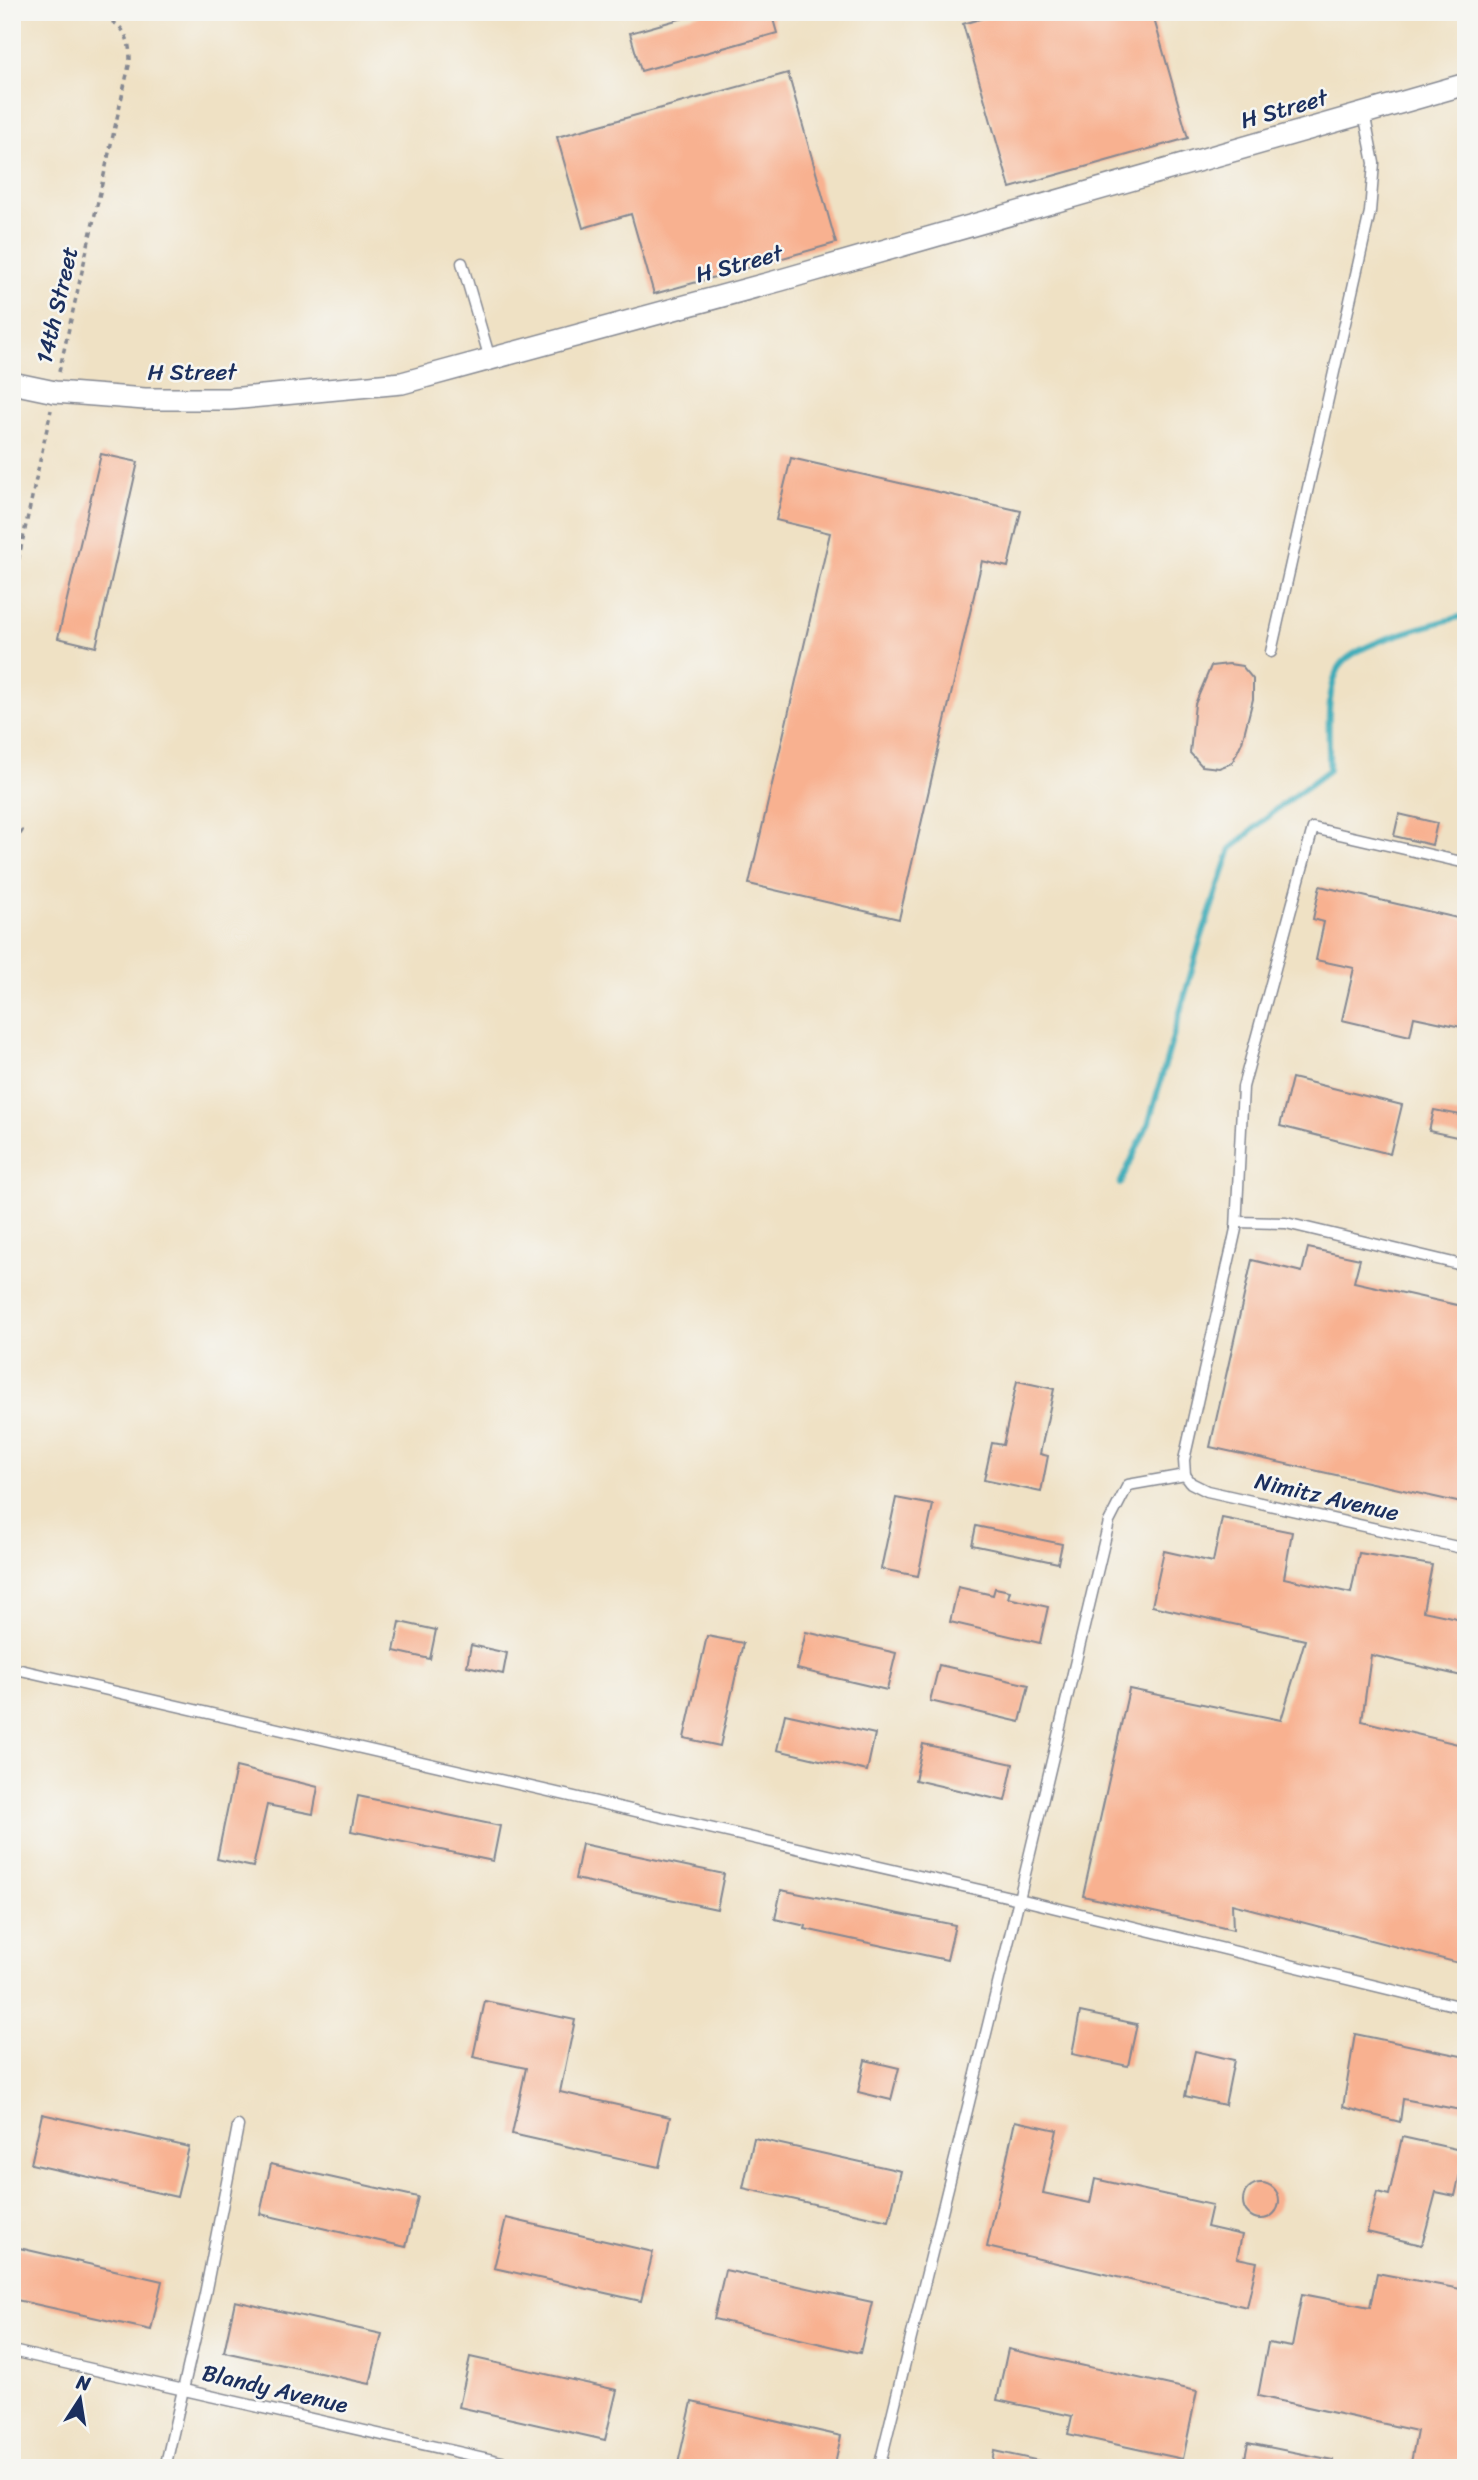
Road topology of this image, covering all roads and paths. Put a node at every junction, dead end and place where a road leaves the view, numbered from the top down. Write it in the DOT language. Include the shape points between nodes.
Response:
graph roads {
  1 [pos="83,12"];
  2 [pos="1466,84"];
  3 [pos="1364,113"];
  4 [pos="463,263"];
  5 [pos="490,359"];
  6 [pos="12,383"];
  7 [pos="55,393"];
  8 [pos="12,589"];
  9 [pos="1271,652"];
  10 [pos="12,826"];
  11 [pos="12,845"];
  12 [pos="1466,863"];
  13 [pos="1237,1222"];
  14 [pos="1466,1266"];
  15 [pos="1185,1475"];
  16 [pos="1466,1549"];
  17 [pos="12,1668"];
  18 [pos="1019,1899"];
  19 [pos="1466,2008"];
  20 [pos="238,2126"];
  21 [pos="12,2351"];
  22 [pos="182,2390"];
  23 [pos="165,2468"];
  24 [pos="528,2468"];
  25 [pos="879,2468"];
  1 -- 7 [label="path, 14th Street" via="113,21 124,30 130,61"];
  2 -- 3 [label="street, H Street"];
  3 -- 5 [label="street, H Street"];
  3 -- 9 [label="lane" via="1374,163 1370,212"];
  4 -- 5 [label="lane"];
  5 -- 7 [label="street, H Street" via="402,383 325,392 230,399"];
  6 -- 7 [label="street, H Street"];
  7 -- 8 [label="path, 14th Street"];
  10 -- 11 [label="path" via="22,831"];
  12 -- 13 [label="lane" via="1313,828 1243,1087"];
  13 -- 14 [label="lane" via="1286,1223"];
  13 -- 15 [label="lane" via="1184,1460"];
  15 -- 16 [label="lane, Nimitz Avenue" via="1207,1492"];
  15 -- 18 [label="lane" via="1128,1485 1109,1522"];
  17 -- 18 [label="lane"];
  18 -- 19 [label="lane"];
  18 -- 25 [label="lane"];
  20 -- 22 [label="lane"];
  21 -- 22 [label="lane, Blandy Avenue"];
  22 -- 23 [label="lane"];
  22 -- 24 [label="lane, Blandy Avenue"];
}
